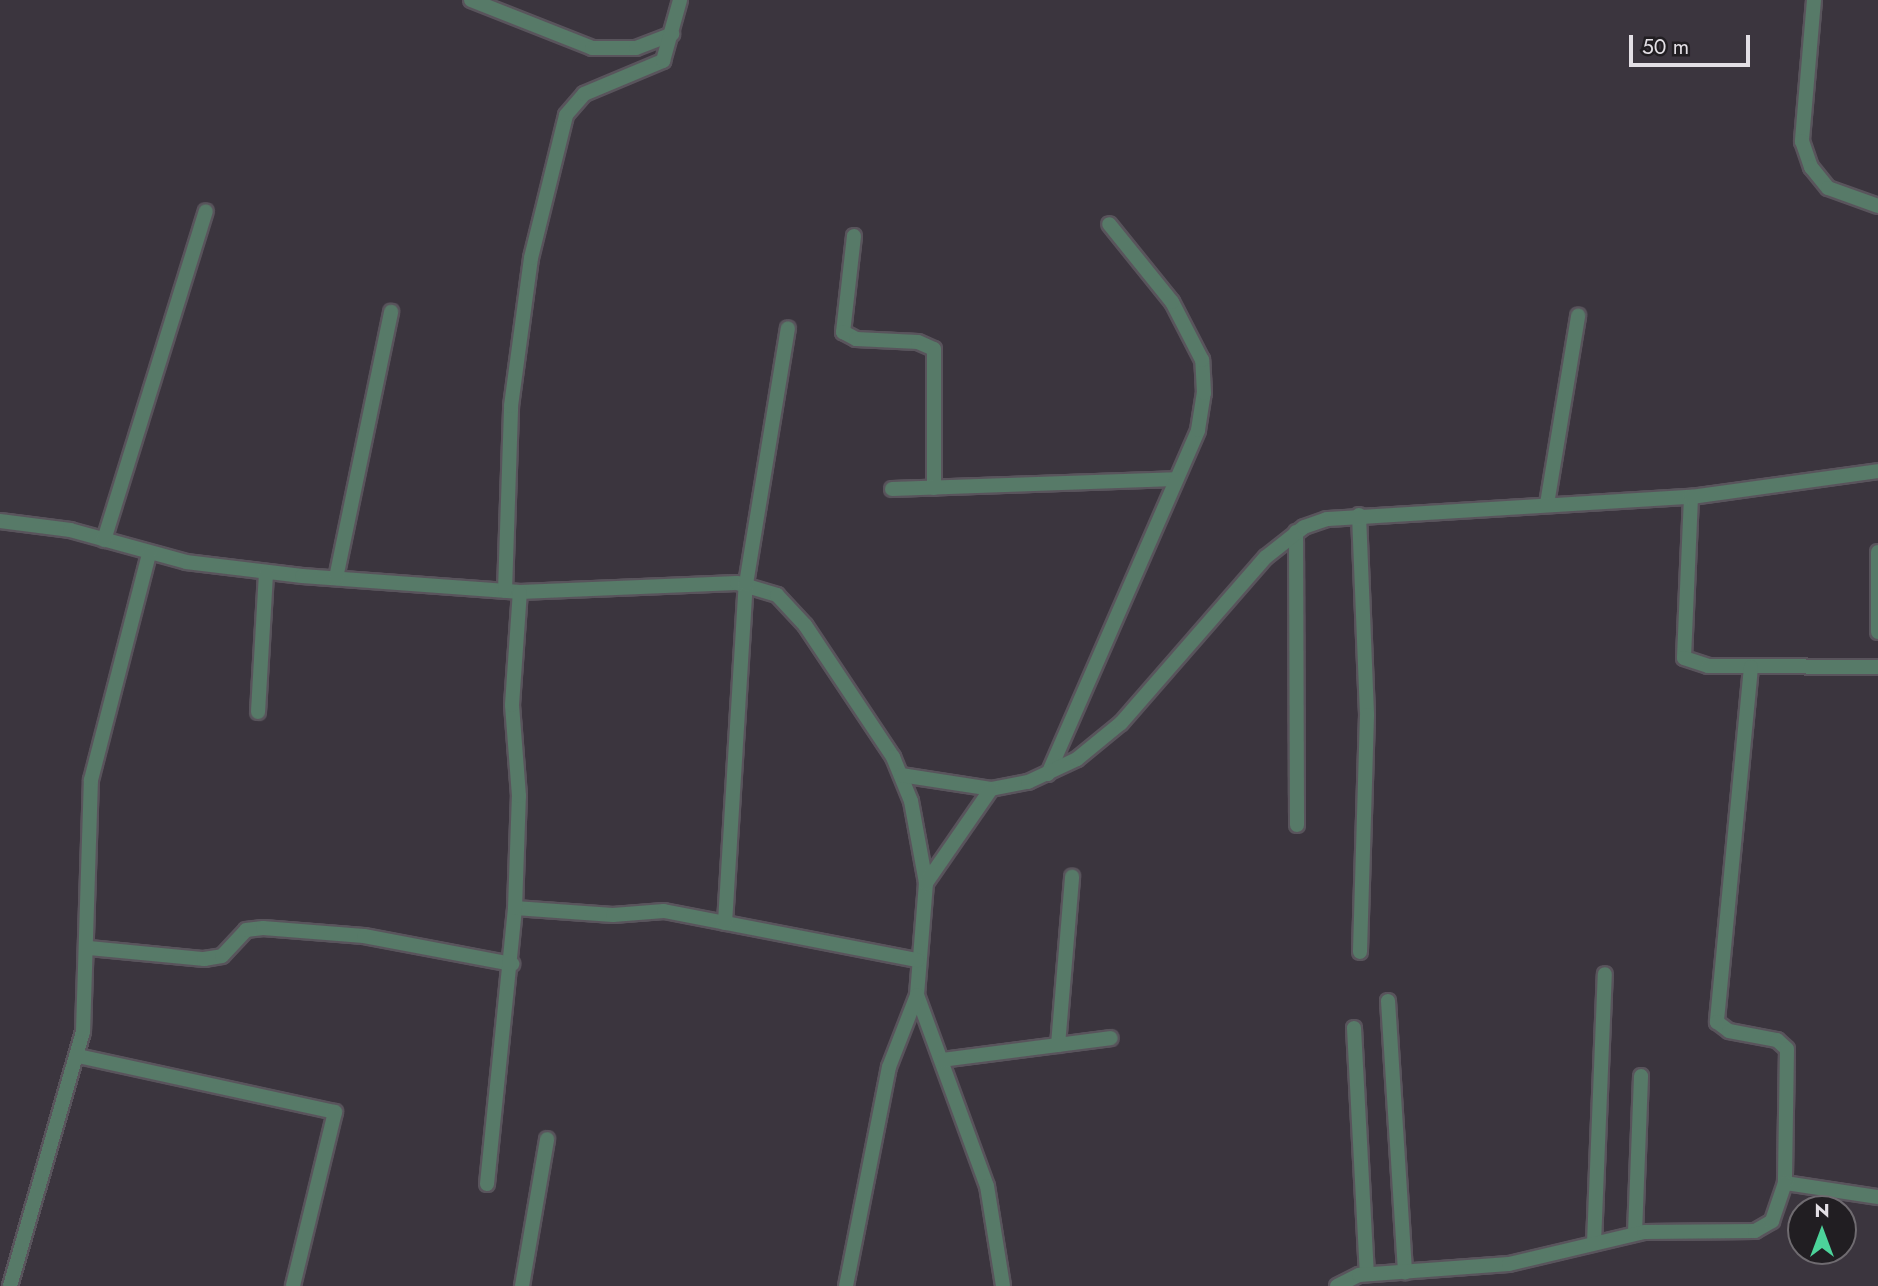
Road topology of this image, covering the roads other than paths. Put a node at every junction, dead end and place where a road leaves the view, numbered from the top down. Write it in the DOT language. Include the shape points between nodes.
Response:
graph roads {
  1 [pos="471,0"];
  2 [pos="680,0"];
  3 [pos="1814,0"];
  4 [pos="672,34"];
  5 [pos="1878,206"];
  6 [pos="206,211"];
  7 [pos="1109,223"];
  8 [pos="854,236"];
  9 [pos="391,312"];
  10 [pos="1578,316"];
  11 [pos="788,328"];
  12 [pos="1878,471"];
  13 [pos="1174,479"];
  14 [pos="934,488"];
  15 [pos="892,489"];
  16 [pos="1691,497"];
  17 [pos="1546,504"];
  18 [pos="1359,515"];
  19 [pos="0,521"];
  20 [pos="1296,532"];
  21 [pos="104,540"];
  22 [pos="1878,552"];
  23 [pos="149,554"];
  24 [pos="267,573"];
  25 [pos="336,578"];
  26 [pos="746,584"];
  27 [pos="513,591"];
  28 [pos="1878,632"];
  29 [pos="1751,667"];
  30 [pos="1878,667"];
  31 [pos="258,712"];
  32 [pos="1048,774"];
  33 [pos="901,775"];
  34 [pos="991,789"];
  35 [pos="1297,825"];
  36 [pos="1072,877"];
  37 [pos="926,883"];
  38 [pos="515,908"];
  39 [pos="725,923"];
  40 [pos="89,948"];
  41 [pos="1360,952"];
  42 [pos="917,960"];
  43 [pos="512,964"];
  44 [pos="1605,974"];
  45 [pos="916,995"];
  46 [pos="1388,1001"];
  47 [pos="1354,1028"];
  48 [pos="1111,1038"];
  49 [pos="1058,1045"];
  50 [pos="78,1056"];
  51 [pos="942,1059"];
  52 [pos="1641,1076"];
  53 [pos="547,1139"];
  54 [pos="1785,1183"];
  55 [pos="487,1184"];
  56 [pos="1878,1197"];
  57 [pos="1635,1233"];
  58 [pos="1594,1243"];
  59 [pos="1405,1272"];
  60 [pos="1367,1275"];
  61 [pos="10,1286"];
  62 [pos="293,1286"];
  63 [pos="522,1286"];
  64 [pos="846,1286"];
  65 [pos="1003,1286"];
  66 [pos="1337,1286"];
  1 -- 4 [label="street" via="593,48 636,48"];
  2 -- 4 [label="street"];
  3 -- 5 [label="street" via="1802,141 1811,167 1828,187"];
  4 -- 27 [label="street" via="657,66 584,94 566,115 531,258 511,406"];
  6 -- 21 [label="street"];
  7 -- 13 [label="street" via="1165,291 1202,360 1198,430"];
  8 -- 14 [label="street" via="843,332 856,339 918,342 934,349"];
  9 -- 25 [label="street"];
  10 -- 17 [label="street"];
  11 -- 26 [label="street"];
  12 -- 16 [label="street"];
  13 -- 14 [label="street"];
  13 -- 32 [label="street"];
  14 -- 15 [label="street"];
  16 -- 17 [label="street"];
  16 -- 29 [label="street" via="1681,650 1697,664"];
  17 -- 18 [label="street"];
  18 -- 20 [label="street"];
  18 -- 41 [label="street" via="1367,715"];
  19 -- 21 [label="street"];
  20 -- 32 [label="street" via="1266,557 1121,723 1077,759"];
  20 -- 35 [label="street"];
  21 -- 23 [label="street"];
  22 -- 28 [label="street"];
  23 -- 24 [label="street"];
  23 -- 40 [label="street" via="90,780"];
  24 -- 25 [label="street"];
  24 -- 31 [label="street"];
  25 -- 27 [label="street"];
  26 -- 27 [label="street"];
  26 -- 33 [label="street" via="777,595 805,625"];
  26 -- 39 [label="street"];
  27 -- 38 [label="street" via="512,705 519,796"];
  29 -- 30 [label="street"];
  29 -- 54 [label="street" via="1717,1022 1729,1031 1777,1040 1787,1049"];
  32 -- 34 [label="street"];
  33 -- 34 [label="street"];
  33 -- 37 [label="street" via="918,824"];
  34 -- 37 [label="street"];
  36 -- 49 [label="street"];
  37 -- 42 [label="street"];
  38 -- 39 [label="street" via="613,915 664,911"];
  38 -- 43 [label="street"];
  39 -- 42 [label="street"];
  40 -- 43 [label="street" via="204,959 222,956 246,930 263,928 364,936"];
  40 -- 50 [label="street"];
  42 -- 45 [label="street"];
  43 -- 55 [label="street"];
  44 -- 58 [label="street"];
  45 -- 51 [label="street"];
  45 -- 64 [label="street" via="889,1067"];
  46 -- 59 [label="street"];
  47 -- 60 [label="street"];
  48 -- 49 [label="street"];
  49 -- 51 [label="street"];
  50 -- 61 [label="street"];
  50 -- 62 [label="street" via="335,1112"];
  51 -- 65 [label="street" via="987,1186"];
  52 -- 57 [label="street"];
  53 -- 63 [label="street"];
  54 -- 56 [label="street"];
  54 -- 57 [label="street" via="1777,1214 1765,1228"];
  57 -- 58 [label="street"];
  58 -- 59 [label="street" via="1509,1264"];
  59 -- 60 [label="street"];
  60 -- 66 [label="street"];
}
